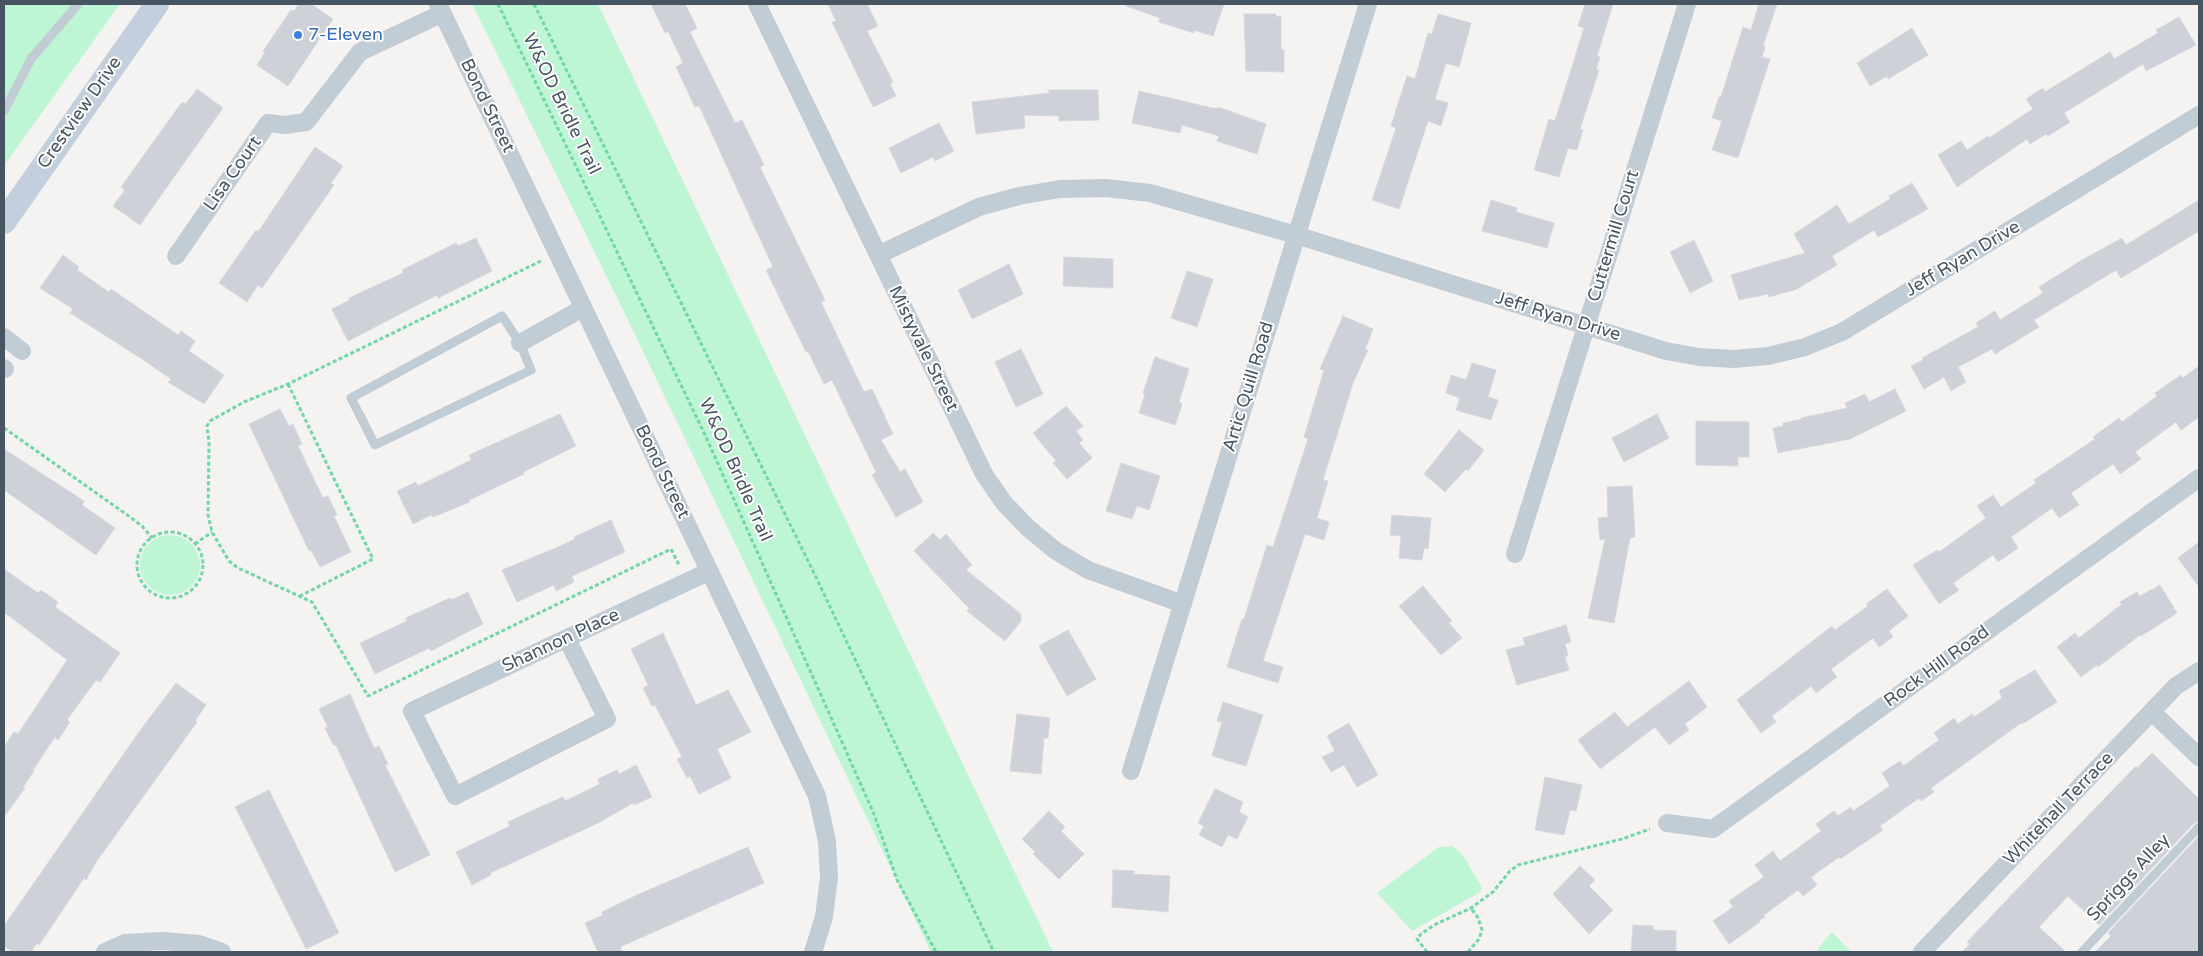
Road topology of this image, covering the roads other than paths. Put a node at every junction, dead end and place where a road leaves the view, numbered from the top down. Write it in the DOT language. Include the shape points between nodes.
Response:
graph roads {
  1 [pos="78,4"];
  2 [pos="157,4"];
  3 [pos="757,4"];
  4 [pos="1368,4"];
  5 [pos="1687,4"];
  6 [pos="440,8"];
  7 [pos="4,111"];
  8 [pos="2199,115"];
  9 [pos="4,222"];
  10 [pos="1296,235"];
  11 [pos="878,255"];
  12 [pos="176,256"];
  13 [pos="583,308"];
  14 [pos="1586,326"];
  15 [pos="4,337"];
  16 [pos="520,343"];
  17 [pos="22,351"];
  18 [pos="2199,478"];
  19 [pos="1515,554"];
  20 [pos="710,571"];
  21 [pos="1183,604"];
  22 [pos="567,639"];
  23 [pos="2199,671"];
  24 [pos="2152,712"];
  25 [pos="2199,757"];
  26 [pos="1131,771"];
  27 [pos="1667,823"];
  28 [pos="2199,827"];
  29 [pos="105,952"];
  30 [pos="222,952"];
  31 [pos="813,952"];
  32 [pos="1922,952"];
  33 [pos="2082,952"];
  1 -- 7 [label="lane" via="30,59"];
  2 -- 9 [label="main road, Crestview Drive"];
  3 -- 11 [label="street, Mistyvale Street"];
  4 -- 10 [label="street, Artic Quill Road"];
  5 -- 14 [label="street, Cuttermill Court"];
  6 -- 12 [label="street, Lisa Court" via="360,52 306,122 268,123"];
  6 -- 13 [label="street, Bond Street"];
  8 -- 14 [label="street, Jeff Ryan Drive" via="1842,332 1805,347 1768,356 1734,359 1699,357 1666,352"];
  10 -- 11 [label="street, Jeff Ryan Drive" via="1150,193 1106,188 1060,189 979,207"];
  10 -- 14 [label="street, Jeff Ryan Drive"];
  10 -- 21 [label="street, Artic Quill Road"];
  11 -- 21 [label="street, Mistyvale Street" via="984,474 1004,503 1056,551 1088,570"];
  13 -- 16 [label="street"];
  13 -- 20 [label="street, Bond Street"];
  14 -- 19 [label="street, Cuttermill Court"];
  15 -- 17 [label="street"];
  16 -- 16 [label="lane" via="531,370 375,445 351,398 502,316"];
  18 -- 27 [label="street, Rock Hill Road" via="1713,829"];
  20 -- 22 [label="street, Shannon Place"];
  20 -- 31 [label="street, Bond Street" via="817,796 828,841 829,877 824,917"];
  21 -- 26 [label="street, Artic Quill Road"];
  22 -- 22 [label="street, Shannon Place" via="412,711 455,796 607,720"];
  23 -- 24 [label="street, Whitehall Terrace" via="2176,686"];
  24 -- 25 [label="street"];
  24 -- 32 [label="street, Whitehall Terrace"];
  28 -- 33 [label="lane, Spriggs Alley"];
  29 -- 30 [label="street" via="125,943 162,941 199,944"];
}
